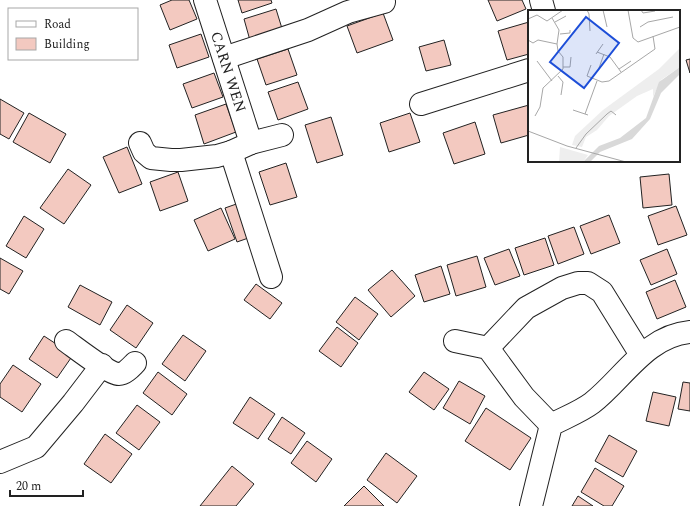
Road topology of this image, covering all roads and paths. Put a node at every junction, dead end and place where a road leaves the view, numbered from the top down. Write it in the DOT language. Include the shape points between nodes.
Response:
graph roads {
  1 [pos="205,0"];
  2 [pos="541,0"];
  3 [pos="384,2"];
  4 [pos="544,10"];
  5 [pos="224,58"];
  6 [pos="528,70"];
  7 [pos="421,104"];
  8 [pos="282,135"];
  9 [pos="140,143"];
  10 [pos="251,143"];
  11 [pos="224,154"];
  12 [pos="271,277"];
  13 [pos="690,332"];
  14 [pos="66,341"];
  15 [pos="455,341"];
  16 [pos="488,348"];
  17 [pos="641,356"];
  18 [pos="135,363"];
  19 [pos="102,365"];
  20 [pos="551,425"];
  21 [pos="0,462"];
  22 [pos="531,506"];
  1 -- 5 [label="street, CARN WEN"];
  2 -- 4 [label="street"];
  3 -- 5 [label="street" via="359,8 308,30"];
  5 -- 10 [label="street, CARN WEN"];
  6 -- 7 [label="street"];
  8 -- 10 [label="street"];
  9 -- 11 [label="street" via="144,152 151,158 181,160"];
  10 -- 11 [label="street"];
  11 -- 12 [label="street"];
  13 -- 17 [label="street" via="663,340"];
  14 -- 19 [label="street"];
  15 -- 16 [label="street"];
  16 -- 17 [label="street" via="526,308 562,288 588,283 602,292"];
  16 -- 20 [label="street" via="524,397"];
  17 -- 20 [label="street" via="591,404"];
  18 -- 19 [label="street" via="120,374 111,372"];
  19 -- 21 [label="street" via="36,447"];
  20 -- 22 [label="street"];
}
